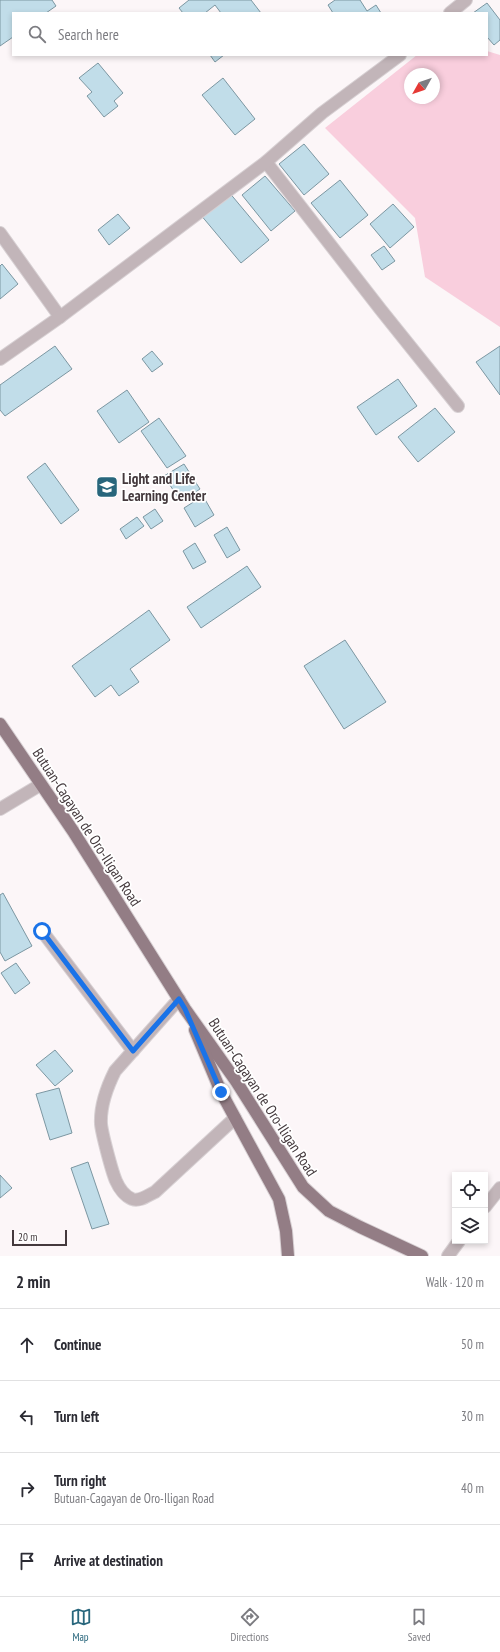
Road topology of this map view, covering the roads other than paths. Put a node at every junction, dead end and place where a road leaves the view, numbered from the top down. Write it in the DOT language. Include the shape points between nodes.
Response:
graph roads {
  1 [pos="466,0"];
  2 [pos="451,12"];
  3 [pos="399,56"];
  4 [pos="266,162"];
  5 [pos="0,233"];
  6 [pos="60,317"];
  7 [pos="0,359"];
  8 [pos="458,406"];
  9 [pos="0,724"];
  10 [pos="40,785"];
  11 [pos="0,809"];
  12 [pos="42,931"];
  13 [pos="182,1004"];
  14 [pos="133,1051"];
  15 [pos="235,1118"];
  16 [pos="500,1188"];
  17 [pos="488,1203"];
  18 [pos="457,1244"];
  19 [pos="288,1256"];
  20 [pos="422,1256"];
  21 [pos="448,1256"];
  1 -- 2 [label="street"];
  3 -- 4 [label="street" via="322,113"];
  4 -- 6 [label="street"];
  4 -- 8 [label="street"];
  5 -- 6 [label="street"];
  6 -- 7 [label="street"];
  9 -- 10 [label="main road, Butuan-Cagayan de Oro-Iligan Road"];
  10 -- 11 [label="street"];
  10 -- 13 [label="main road, Butuan-Cagayan de Oro-Iligan Road" via="73,831"];
  12 -- 14 [label="street"];
  13 -- 14 [label="street"];
  13 -- 15 [label="main road, Butuan-Cagayan de Oro-Iligan Road"];
  13 -- 20 [label="main road, Butuan-Cagayan de Oro-Iligan Road" via="236,1081 303,1188 329,1211"];
  14 -- 15 [label="street" via="109,1084 103,1100 101,1124 116,1180 124,1194 141,1200 155,1192"];
  15 -- 19 [label="main road, Butuan-Cagayan de Oro-Iligan Road" via="279,1199"];
  16 -- 17 [label="street"];
  18 -- 21 [label="street"];
}
